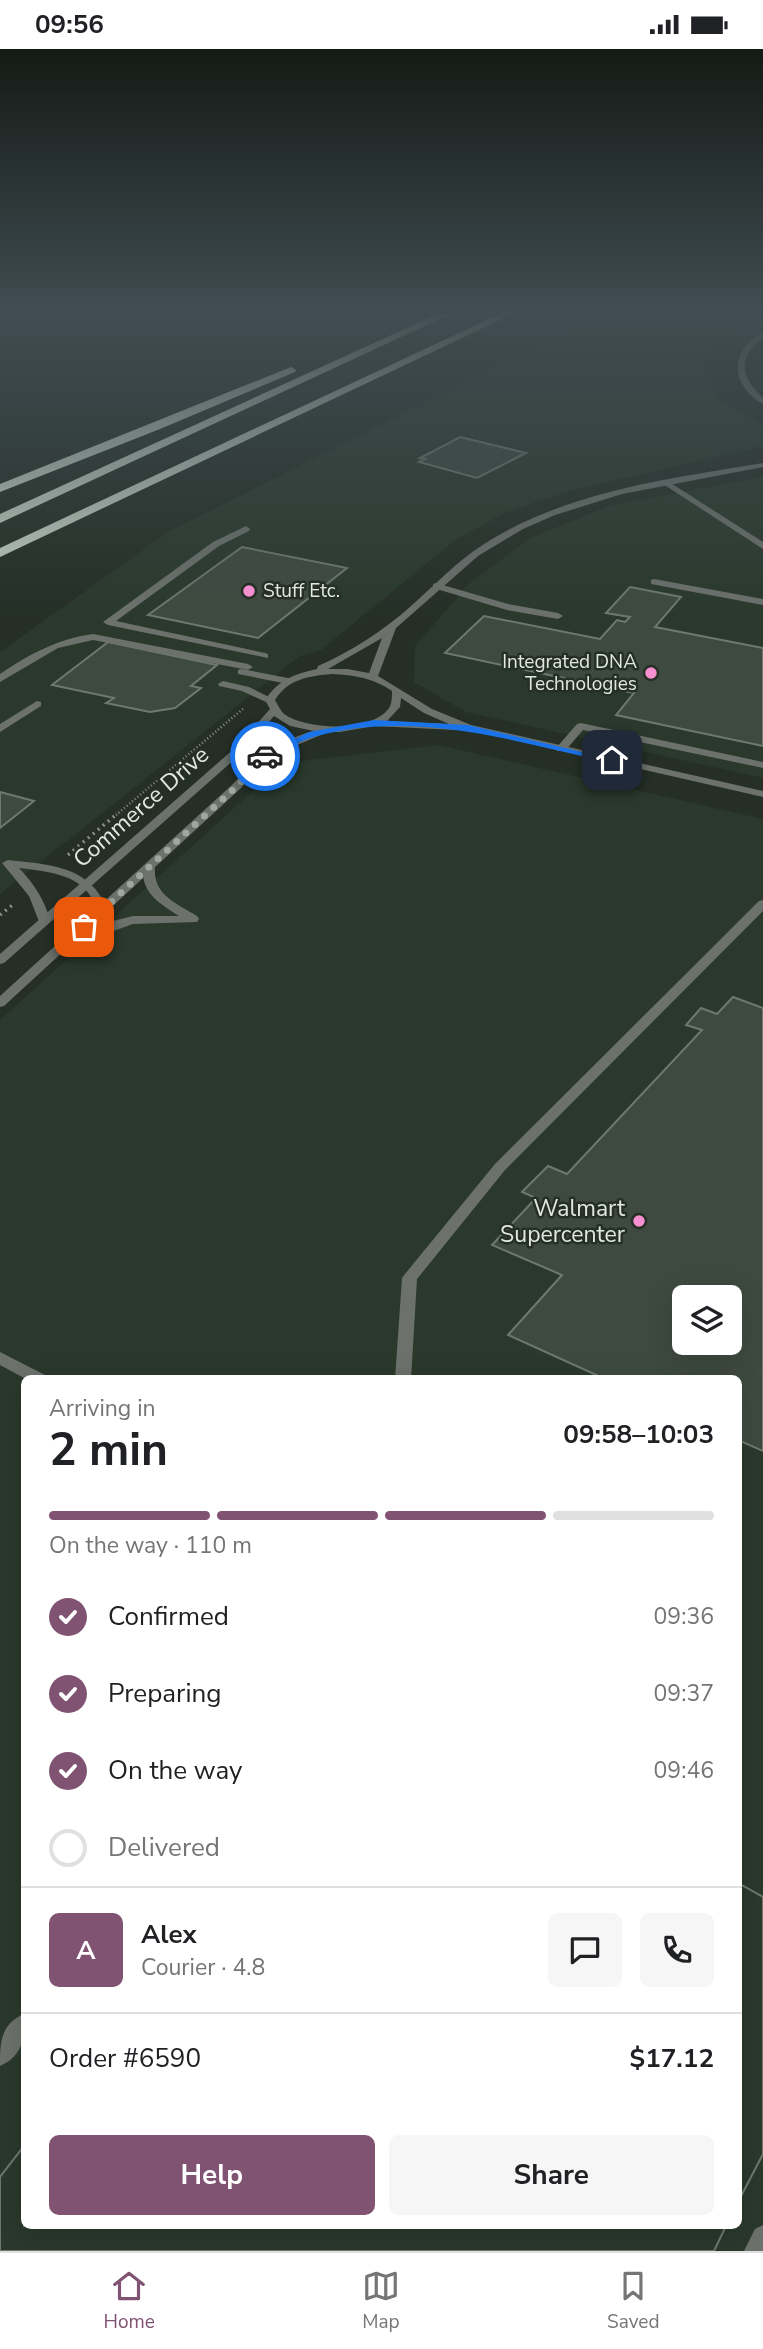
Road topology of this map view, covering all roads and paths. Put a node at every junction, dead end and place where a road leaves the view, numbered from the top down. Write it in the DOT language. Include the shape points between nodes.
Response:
graph roads {
  1 [pos="187,414"];
  2 [pos="227,414"];
  3 [pos="295,414"];
  4 [pos="215,451"];
  5 [pos="763,465"];
  6 [pos="666,482"];
  7 [pos="0,488"];
  8 [pos="0,519"];
  9 [pos="246,529"];
  10 [pos="763,546"];
  11 [pos="0,553"];
  12 [pos="0,567"];
  13 [pos="654,582"];
  14 [pos="436,586"];
  15 [pos="763,602"];
  16 [pos="558,616"];
  17 [pos="391,628"];
  18 [pos="265,656"];
  19 [pos="373,676"];
  20 [pos="0,679"];
  21 [pos="291,680"];
  22 [pos="223,684"];
  23 [pos="397,692"];
  24 [pos="242,702"];
  25 [pos="37,704"];
  26 [pos="272,705"];
  27 [pos="374,723"];
  28 [pos="468,727"];
  29 [pos="0,729"];
  30 [pos="335,729"];
  31 [pos="561,748"];
  32 [pos="763,765"];
  33 [pos="763,794"];
  34 [pos="61,860"];
  35 [pos="149,868"];
  36 [pos="87,881"];
  37 [pos="19,899"];
  38 [pos="763,904"];
  39 [pos="102,910"];
  40 [pos="0,915"];
  41 [pos="44,921"];
  42 [pos="65,944"];
  43 [pos="0,960"];
  44 [pos="0,1003"];
  45 [pos="0,1359"];
  46 [pos="31,1375"];
  47 [pos="403,1375"];
  48 [pos="21,2029"];
  49 [pos="0,2055"];
  50 [pos="763,2237"];
  51 [pos="757,2251"];
  1 -- 7 [label="highway"];
  2 -- 8 [label="highway"];
  3 -- 4 [label="highway"];
  4 -- 11 [label="highway"];
  4 -- 12 [label="highway"];
  5 -- 6 [label="street"];
  6 -- 10 [label="street"];
  6 -- 14 [label="street" via="546,514 486,546"];
  9 -- 18 [label="street" via="216,544 108,622"];
  13 -- 15 [label="street"];
  14 -- 16 [label="street"];
  14 -- 17 [label="street"];
  17 -- 19 [label="street"];
  17 -- 21 [label="street" via="337,661"];
  19 -- 21 [label="street" via="332,671"];
  19 -- 23 [label="street"];
  20 -- 21 [label="street" via="51,645 93,637"];
  21 -- 26 [label="street, Commerce Drive" via="279,687"];
  22 -- 26 [label="street" via="245,689"];
  23 -- 27 [label="street" via="396,709"];
  23 -- 28 [label="street" via="427,711"];
  24 -- 34 [label="path" via="242,710"];
  25 -- 29 [label="street"];
  26 -- 30 [label="street" via="297,724"];
  26 -- 36 [label="street, Commerce Drive" via="240,749"];
  27 -- 28 [label="street"];
  27 -- 30 [label="street"];
  28 -- 31 [label="street"];
  30 -- 35 [label="street, Commerce Drive" via="312,734 258,761"];
  31 -- 32 [label="street" via="581,726"];
  31 -- 33 [label="street"];
  35 -- 39 [label="street, Commerce Drive"];
  35 -- 42 [label="street" via="146,880 151,889 192,919 133,920"];
  36 -- 39 [label="street"];
  36 -- 41 [label="street, Commerce Drive"];
  36 -- 41 [label="street" via="52,869 8,863 32,888"];
  37 -- 40 [label="path"];
  38 -- 47 [label="street" via="500,1167 410,1278"];
  39 -- 42 [label="street, Commerce Drive"];
  41 -- 43 [label="street, Commerce Drive"];
  42 -- 44 [label="street, Commerce Drive"];
  45 -- 46 [label="street"];
  48 -- 49 [label="street"];
  50 -- 51 [label="street"];
}
